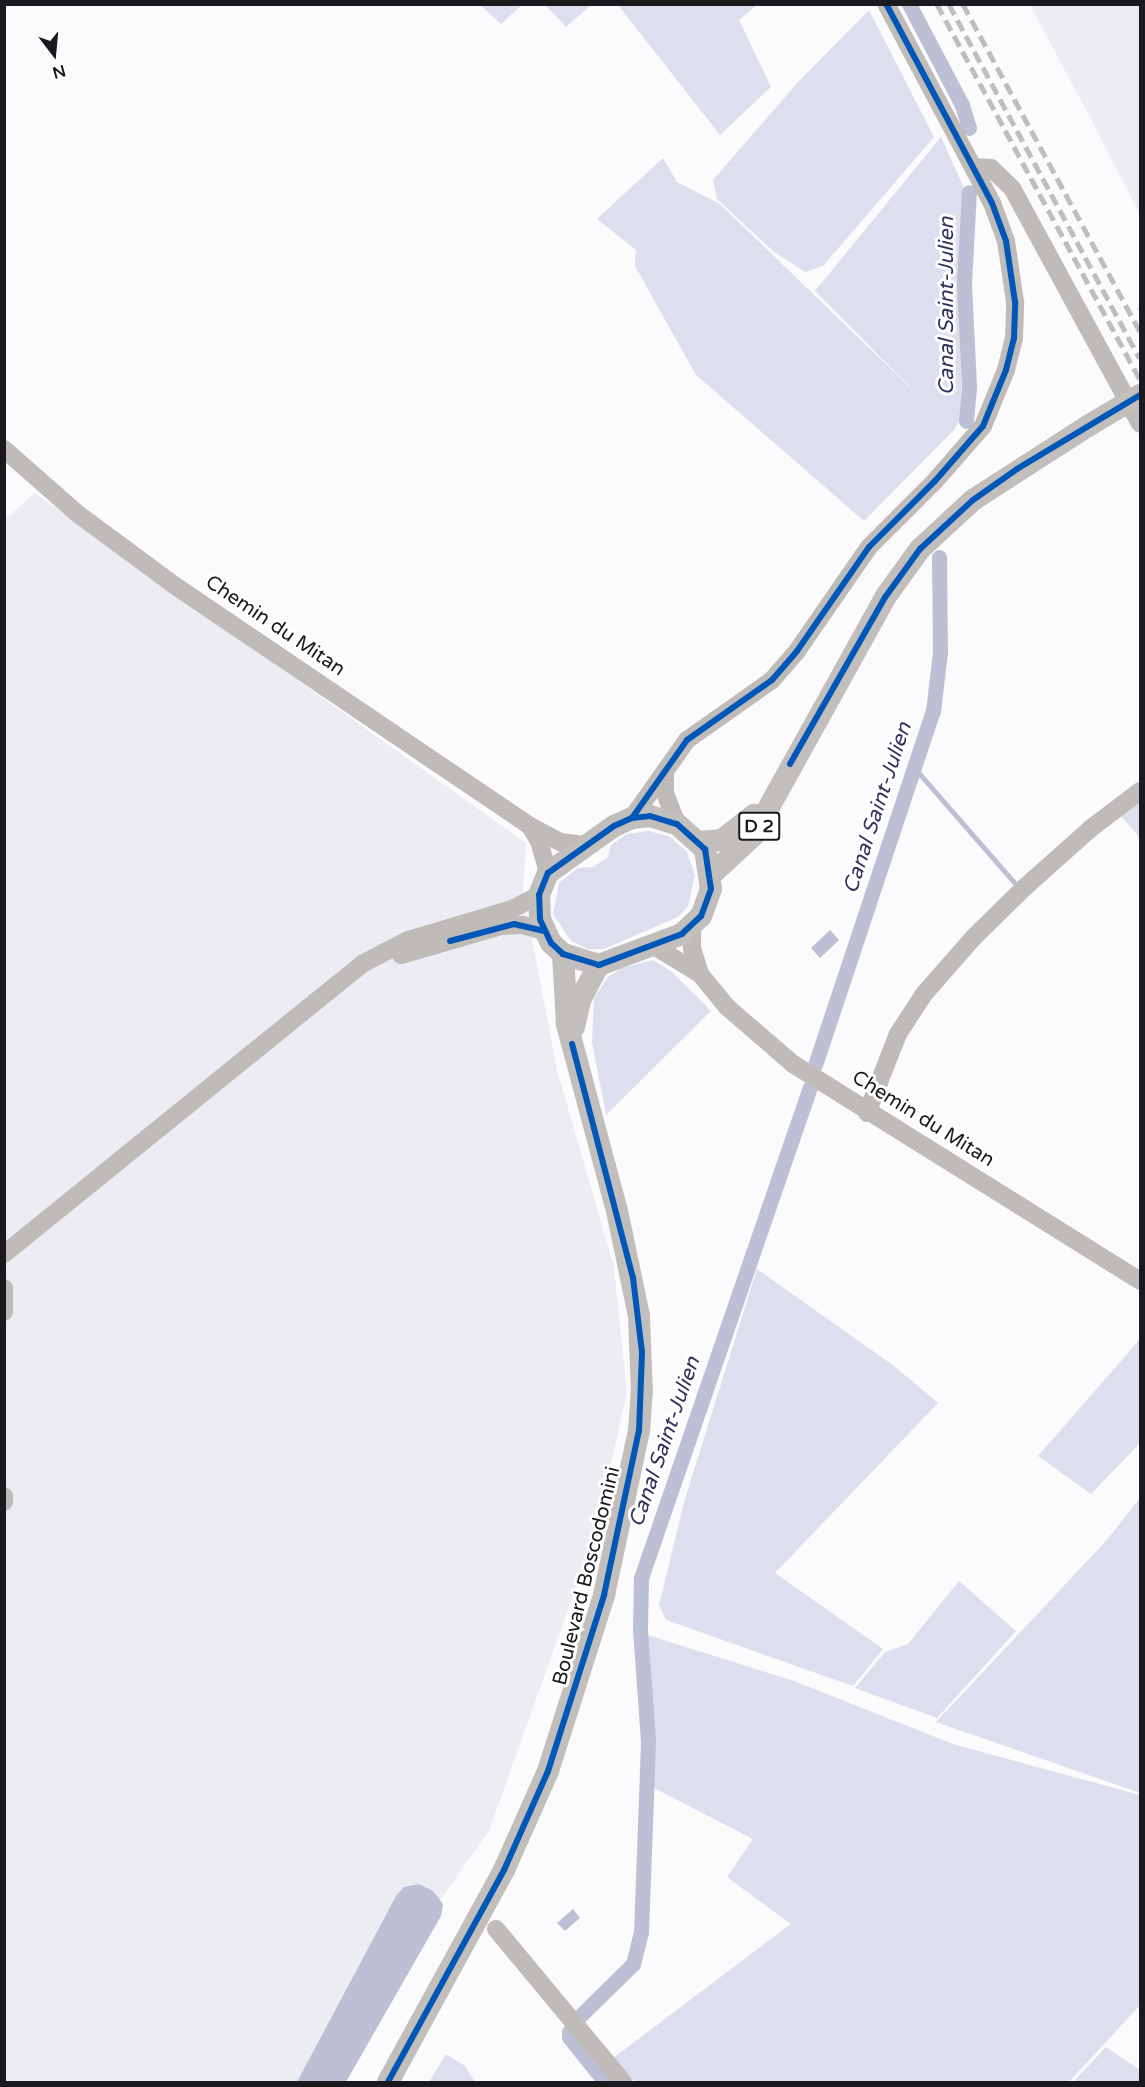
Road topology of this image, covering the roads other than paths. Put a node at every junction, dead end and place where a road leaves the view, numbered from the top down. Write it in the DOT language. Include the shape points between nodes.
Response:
graph roads {
  1 [pos="886,4"];
  2 [pos="973,167"];
  3 [pos="1140,395"];
  4 [pos="1140,424"];
  5 [pos="4,449"];
  6 [pos="790,765"];
  7 [pos="665,771"];
  8 [pos="1140,790"];
  9 [pos="632,818"];
  10 [pos="677,824"];
  11 [pos="530,826"];
  12 [pos="700,842"];
  13 [pos="585,844"];
  14 [pos="548,873"];
  15 [pos="711,876"];
  16 [pos="539,895"];
  17 [pos="692,927"];
  18 [pos="544,931"];
  19 [pos="654,946"];
  20 [pos="563,954"];
  21 [pos="599,965"];
  22 [pos="700,974"];
  23 [pos="332,987"];
  24 [pos="572,1044"];
  25 [pos="867,1113"];
  26 [pos="4,1254"];
  27 [pos="1140,1281"];
  28 [pos="4,1288"];
  29 [pos="4,1312"];
  30 [pos="4,1496"];
  31 [pos="4,1502"];
  32 [pos="496,1929"];
  33 [pos="388,2082"];
  34 [pos="623,2082"];
  1 -- 2 [label="street"];
  2 -- 4 [label="street" via="991,168 1012,188"];
  2 -- 7 [label="street" via="1006,241 1016,302 1014,338 983,426 935,481 869,546 797,651 772,680 687,740"];
  3 -- 6 [label="main road, D 2, bridge" via="973,500 920,549 886,596"];
  5 -- 11 [label="street, Chemin du Mitan" via="78,514 174,585"];
  6 -- 12 [label="main road, D 2" via="745,826 722,840"];
  6 -- 15 [label="main road, D 2" via="753,836"];
  7 -- 9 [label="street"];
  7 -- 10 [label="street" via="665,793"];
  8 -- 25 [label="street" via="1025,887 924,994 898,1034"];
  9 -- 10 [label="main road" via="650,816"];
  9 -- 13 [label="main road"];
  10 -- 12 [label="main road"];
  11 -- 13 [label="street, Chemin du Mitan" via="560,842"];
  11 -- 14 [label="street" via="539,841"];
  12 -- 15 [label="main road"];
  13 -- 14 [label="main road"];
  14 -- 16 [label="main road"];
  15 -- 17 [label="main road" via="708,903"];
  16 -- 18 [label="main road"];
  16 -- 23 [label="street" via="512,909 408,940 372,958"];
  17 -- 19 [label="main road"];
  17 -- 22 [label="street, Chemin du Mitan" via="692,948"];
  18 -- 20 [label="main road"];
  18 -- 23 [label="street" via="522,925 501,926 412,951"];
  19 -- 21 [label="main road"];
  19 -- 22 [label="street, Chemin du Mitan"];
  20 -- 21 [label="main road"];
  20 -- 24 [label="main road, Boulevard Boscodomini" via="564,1002"];
  21 -- 24 [label="main road, Boulevard Boscodomini" via="580,1000"];
  22 -- 25 [label="street, Chemin du Mitan" via="727,1007 793,1064"];
  23 -- 26 [label="street"];
  24 -- 33 [label="main road, Boulevard Boscodomini" via="633,1278 642,1352 639,1431 604,1595 548,1771 504,1870"];
  25 -- 27 [label="street, Chemin du Mitan"];
  28 -- 29 [label="street"];
  30 -- 31 [label="street"];
  32 -- 34 [label="street"];
}
